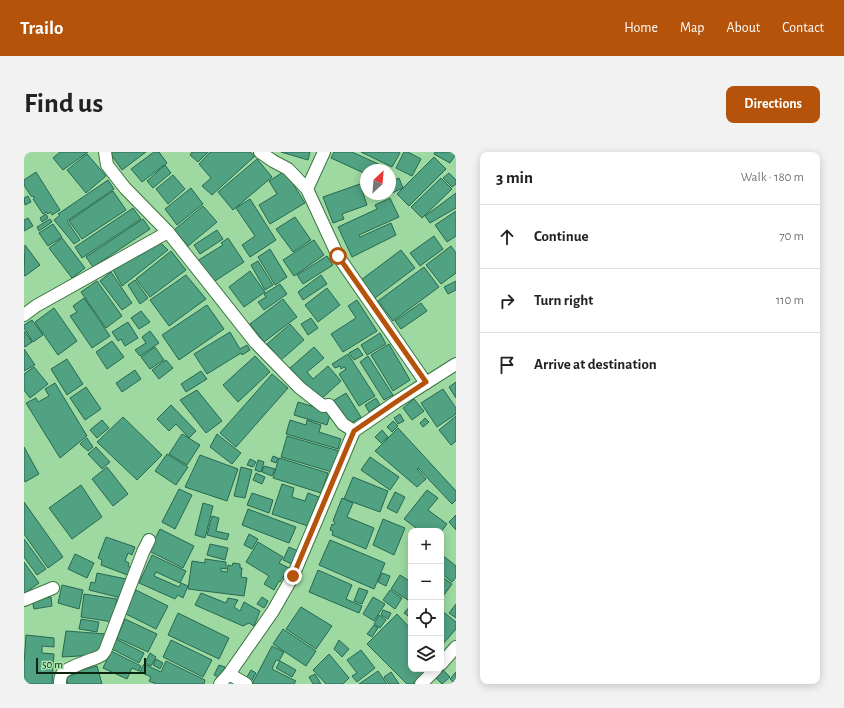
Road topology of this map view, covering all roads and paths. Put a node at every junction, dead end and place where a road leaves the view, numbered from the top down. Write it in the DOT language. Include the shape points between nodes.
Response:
graph roads {
  1 [pos="105,152"];
  2 [pos="260,152"];
  3 [pos="324,152"];
  4 [pos="307,190"];
  5 [pos="168,232"];
  6 [pos="24,315"];
  7 [pos="456,364"];
  8 [pos="426,382"];
  9 [pos="354,431"];
  10 [pos="149,540"];
  11 [pos="53,588"];
  12 [pos="24,600"];
  13 [pos="456,647"];
  14 [pos="444,661"];
  15 [pos="433,672"];
  16 [pos="229,674"];
  17 [pos="60,684"];
  18 [pos="220,684"];
  19 [pos="246,684"];
  20 [pos="421,684"];
  1 -- 5 [label="street" via="107,166"];
  2 -- 4 [label="street" via="288,169"];
  3 -- 4 [label="street"];
  4 -- 8 [label="street" via="338,256"];
  5 -- 6 [label="street"];
  5 -- 9 [label="street" via="255,342 300,388 323,406 329,405 343,424"];
  7 -- 8 [label="street"];
  8 -- 9 [label="street"];
  9 -- 16 [label="street" via="293,576 273,612"];
  10 -- 17 [label="street" via="105,651 102,655 67,670 62,674"];
  11 -- 12 [label="street"];
  13 -- 14 [label="street"];
  15 -- 20 [label="street"];
  16 -- 18 [label="street"];
  16 -- 19 [label="street"];
}
